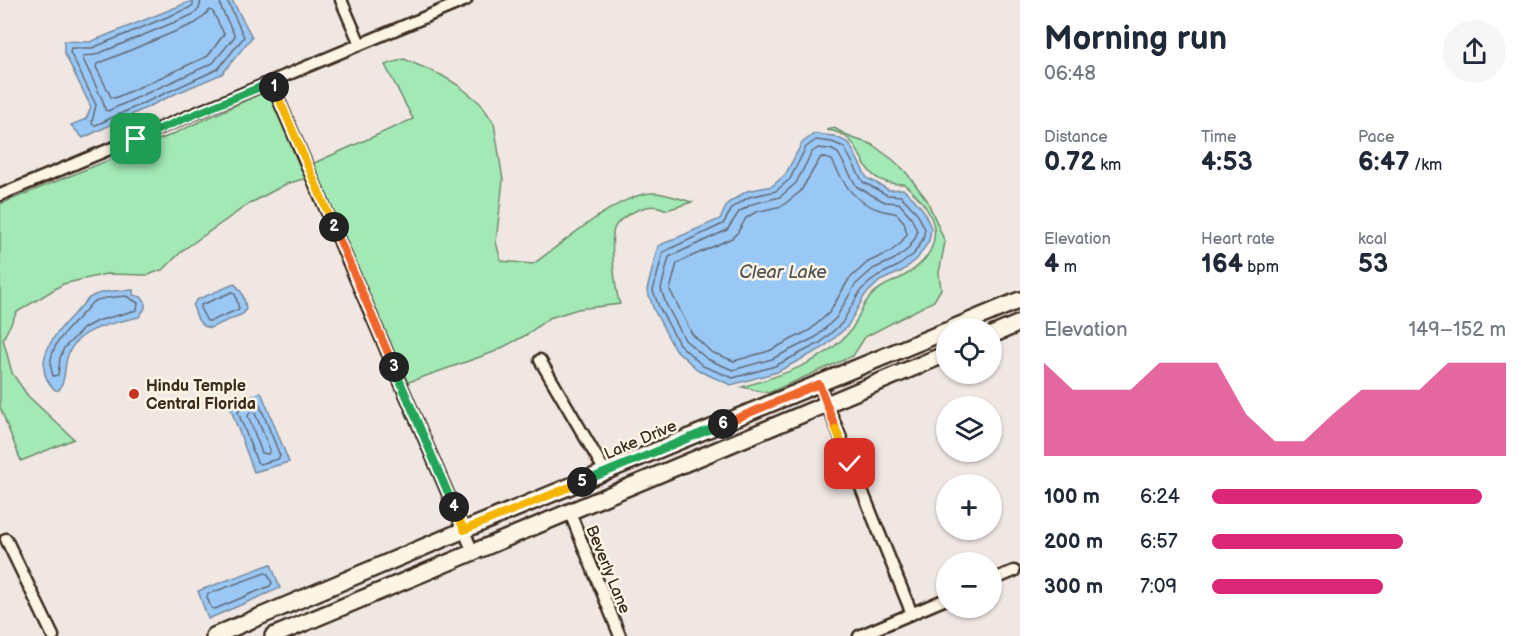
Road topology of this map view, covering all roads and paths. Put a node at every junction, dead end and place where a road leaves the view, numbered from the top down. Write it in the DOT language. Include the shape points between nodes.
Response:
graph roads {
  1 [pos="341,0"];
  2 [pos="466,0"];
  3 [pos="360,44"];
  4 [pos="272,82"];
  5 [pos="0,195"];
  6 [pos="1020,300"];
  7 [pos="977,318"];
  8 [pos="1020,323"];
  9 [pos="1002,331"];
  10 [pos="936,335"];
  11 [pos="936,358"];
  12 [pos="540,360"];
  13 [pos="819,384"];
  14 [pos="826,405"];
  15 [pos="606,473"];
  16 [pos="570,513"];
  17 [pos="464,530"];
  18 [pos="6,539"];
  19 [pos="473,552"];
  20 [pos="1014,571"];
  21 [pos="1002,576"];
  22 [pos="936,603"];
  23 [pos="912,614"];
  24 [pos="242,631"];
  25 [pos="54,636"];
  26 [pos="214,636"];
  27 [pos="273,636"];
  28 [pos="620,636"];
  29 [pos="859,636"];
  1 -- 3 [label="street"];
  2 -- 3 [label="street"];
  3 -- 4 [label="street"];
  4 -- 5 [label="street"];
  4 -- 17 [label="street"];
  6 -- 7 [label="main road"];
  8 -- 9 [label="main road"];
  10 -- 13 [label="main road, Lake Drive"];
  11 -- 14 [label="main road"];
  12 -- 15 [label="street"];
  13 -- 14 [label="street"];
  13 -- 15 [label="main road, Lake Drive"];
  14 -- 16 [label="main road"];
  14 -- 23 [label="street"];
  15 -- 17 [label="main road, Lake Drive"];
  16 -- 19 [label="main road"];
  16 -- 28 [label="street, Beverly Lane"];
  17 -- 19 [label="street"];
  17 -- 24 [label="main road, Lake Drive"];
  18 -- 25 [label="street"];
  19 -- 27 [label="main road"];
  20 -- 21 [label="street"];
  22 -- 23 [label="street"];
  23 -- 29 [label="street"];
  24 -- 26 [label="main road, Lake Drive"];
}
